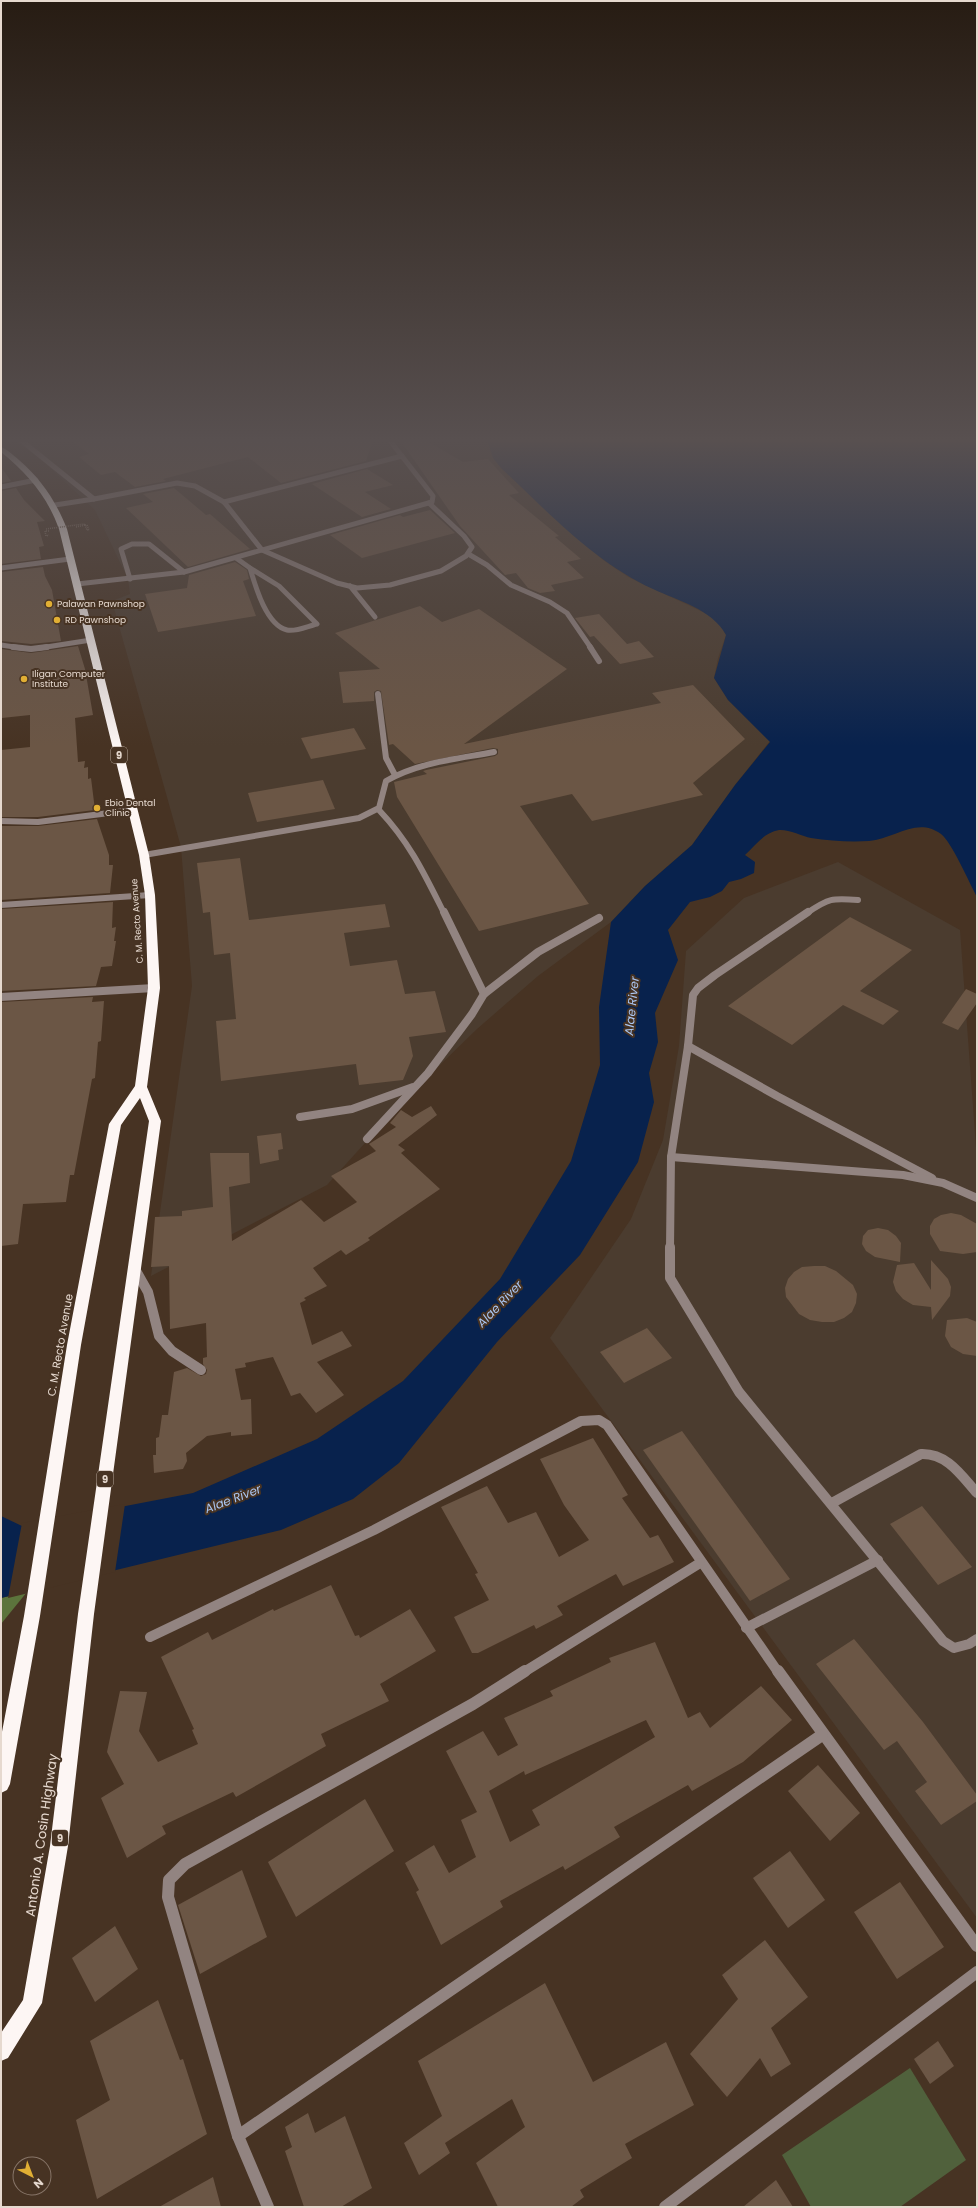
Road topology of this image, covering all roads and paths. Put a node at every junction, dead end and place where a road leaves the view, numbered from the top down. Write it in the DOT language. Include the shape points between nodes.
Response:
graph roads {
  1 [pos="66,540"];
  2 [pos="254,540"];
  3 [pos="298,540"];
  4 [pos="467,540"];
  5 [pos="262,550"];
  6 [pos="470,555"];
  7 [pos="236,558"];
  8 [pos="70,559"];
  9 [pos="1,568"];
  10 [pos="250,568"];
  11 [pos="184,572"];
  12 [pos="130,579"];
  13 [pos="77,584"];
  14 [pos="350,586"];
  15 [pos="375,617"];
  16 [pos="91,640"];
  17 [pos="1,645"];
  18 [pos="599,661"];
  19 [pos="378,694"];
  20 [pos="494,752"];
  21 [pos="395,776"];
  22 [pos="133,810"];
  23 [pos="378,810"];
  24 [pos="1,820"];
  25 [pos="144,855"];
  26 [pos="150,895"];
  27 [pos="858,900"];
  28 [pos="1,905"];
  29 [pos="599,918"];
  30 [pos="154,988"];
  31 [pos="484,994"];
  32 [pos="1,997"];
  33 [pos="688,1046"];
  34 [pos="416,1086"];
  35 [pos="141,1087"];
  36 [pos="300,1117"];
  37 [pos="367,1139"];
  38 [pos="671,1157"];
  39 [pos="938,1180"];
  40 [pos="977,1198"];
  41 [pos="135,1269"];
  42 [pos="201,1370"];
  43 [pos="977,1493"];
  44 [pos="832,1504"];
  45 [pos="878,1560"];
  46 [pos="700,1563"];
  47 [pos="86,1614"];
  48 [pos="746,1628"];
  49 [pos="150,1637"];
  50 [pos="977,1639"];
  51 [pos="822,1735"];
  52 [pos="1,1784"];
  53 [pos="977,1946"];
  54 [pos="977,1972"];
  55 [pos="1,2051"];
  56 [pos="238,2136"];
  57 [pos="268,2207"];
  58 [pos="665,2207"];
  1 -- 8 [label="highway, C. M. Recto Avenue / 9"];
  2 -- 5 [label="street"];
  3 -- 5 [label="street"];
  4 -- 6 [label="street" via="472,547"];
  5 -- 7 [label="street"];
  5 -- 14 [label="street" via="337,583"];
  6 -- 14 [label="street" via="457,564 437,572 379,586"];
  6 -- 18 [label="street" via="511,585 550,602 567,613"];
  7 -- 10 [label="street"];
  7 -- 11 [label="street"];
  8 -- 9 [label="street"];
  8 -- 13 [label="highway, C. M. Recto Avenue / 9"];
  10 -- 10 [label="street" via="259,597 276,622 286,630 317,624 279,586"];
  11 -- 12 [label="street"];
  11 -- 12 [label="street" via="149,544 132,544 121,549"];
  12 -- 13 [label="street"];
  13 -- 16 [label="highway, C. M. Recto Avenue / 9"];
  14 -- 15 [label="street"];
  16 -- 17 [label="street" via="31,649"];
  16 -- 22 [label="highway, C. M. Recto Avenue / 9"];
  19 -- 21 [label="street" via="386,758"];
  20 -- 21 [label="street" via="410,769"];
  21 -- 23 [label="street" via="386,781 382,804"];
  22 -- 24 [label="street" via="38,822"];
  22 -- 25 [label="highway, C. M. Recto Avenue / 9"];
  23 -- 25 [label="street" via="359,818"];
  23 -- 31 [label="street" via="399,831 416,856"];
  25 -- 26 [label="highway, C. M. Recto Avenue / 9"];
  26 -- 28 [label="street"];
  26 -- 30 [label="highway, C. M. Recto Avenue / 9"];
  27 -- 33 [label="street" via="834,898 823,902 698,988 693,996"];
  29 -- 31 [label="street" via="538,952"];
  30 -- 32 [label="street"];
  30 -- 35 [label="highway, C. M. Recto Avenue / 9"];
  31 -- 34 [label="street" via="472,1014"];
  33 -- 38 [label="street"];
  33 -- 39 [label="street" via="804,1111"];
  34 -- 36 [label="street" via="352,1109"];
  34 -- 37 [label="street"];
  35 -- 41 [label="highway, C. M. Recto Avenue / 9" via="155,1121"];
  35 -- 52 [label="highway, C. M. Recto Avenue / 9" via="115,1124 74,1345 32,1616"];
  38 -- 39 [label="street"];
  38 -- 44 [label="street" via="670,1278 739,1392"];
  39 -- 40 [label="street" via="964,1189"];
  41 -- 42 [label="street" via="148,1292 159,1336 172,1351"];
  41 -- 47 [label="highway, C. M. Recto Avenue / 9"];
  43 -- 44 [label="street" via="947,1460 930,1452 921,1454"];
  44 -- 45 [label="street"];
  45 -- 48 [label="street"];
  45 -- 50 [label="street" via="942,1640 954,1648"];
  46 -- 48 [label="street"];
  46 -- 49 [label="street" via="606,1425 599,1420 589,1419 374,1530"];
  46 -- 56 [label="street" via="473,1704 185,1864 169,1880 168,1898"];
  47 -- 55 [label="highway, Antonio A. Cosin Highway / 9" via="59,1846 32,2003"];
  48 -- 51 [label="street"];
  51 -- 53 [label="street"];
  51 -- 56 [label="street"];
  54 -- 58 [label="street"];
  56 -- 57 [label="street"];
}
